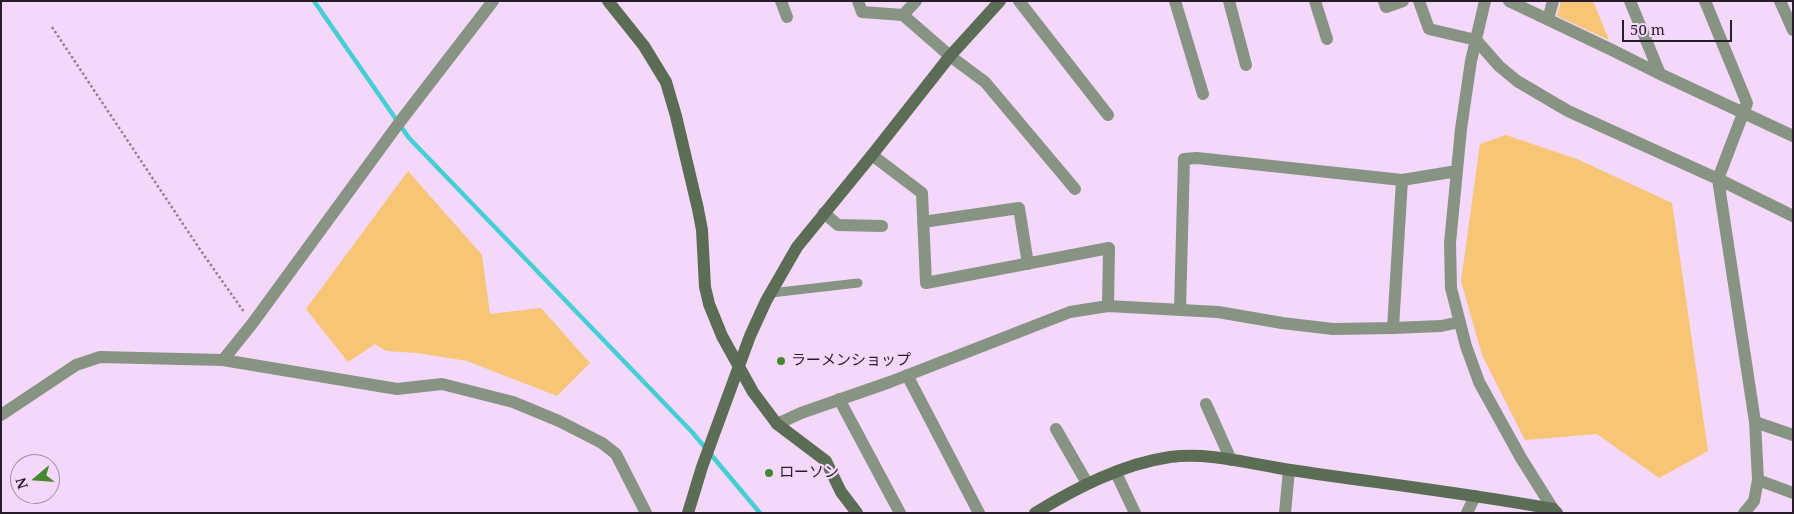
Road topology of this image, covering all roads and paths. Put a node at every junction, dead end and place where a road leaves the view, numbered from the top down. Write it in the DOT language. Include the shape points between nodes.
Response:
graph roads {
  1 [pos="493,1"];
  2 [pos="609,1"];
  3 [pos="781,1"];
  4 [pos="858,1"];
  5 [pos="916,1"];
  6 [pos="1000,1"];
  7 [pos="1019,1"];
  8 [pos="1175,1"];
  9 [pos="1229,1"];
  10 [pos="1315,1"];
  11 [pos="1384,1"];
  12 [pos="1403,1"];
  13 [pos="1418,1"];
  14 [pos="1485,1"];
  15 [pos="1509,1"];
  16 [pos="1553,1"];
  17 [pos="1630,1"];
  18 [pos="1705,1"];
  19 [pos="1780,1"];
  20 [pos="903,15"];
  21 [pos="787,18"];
  22 [pos="1548,19"];
  23 [pos="52,27"];
  24 [pos="1793,30"];
  25 [pos="1327,39"];
  26 [pos="1476,40"];
  27 [pos="950,56"];
  28 [pos="1246,64"];
  29 [pos="1660,74"];
  30 [pos="1203,94"];
  31 [pos="1744,112"];
  32 [pos="1108,115"];
  33 [pos="1793,136"];
  34 [pos="872,155"];
  35 [pos="1457,171"];
  36 [pos="1718,179"];
  37 [pos="1402,180"];
  38 [pos="1075,189"];
  39 [pos="824,213"];
  40 [pos="1793,216"];
  41 [pos="923,222"];
  42 [pos="882,226"];
  43 [pos="1028,264"];
  44 [pos="858,283"];
  45 [pos="771,293"];
  46 [pos="1108,306"];
  47 [pos="1180,310"];
  48 [pos="1460,322"];
  49 [pos="252,324"];
  50 [pos="1393,328"];
  51 [pos="224,360"];
  52 [pos="740,368"];
  53 [pos="907,375"];
  54 [pos="839,400"];
  55 [pos="1206,404"];
  56 [pos="1,415"];
  57 [pos="1755,422"];
  58 [pos="777,424"];
  59 [pos="1056,429"];
  60 [pos="1793,435"];
  61 [pos="1231,460"];
  62 [pos="1289,470"];
  63 [pos="1116,473"];
  64 [pos="1758,480"];
  65 [pos="1087,483"];
  66 [pos="1793,493"];
  67 [pos="1475,496"];
  68 [pos="1555,511"];
  69 [pos="646,513"];
  70 [pos="688,513"];
  71 [pos="857,513"];
  72 [pos="900,513"];
  73 [pos="978,513"];
  74 [pos="1035,513"];
  75 [pos="1135,513"];
  76 [pos="1285,513"];
  77 [pos="1467,513"];
  78 [pos="1744,513"];
  1 -- 49 [label="street"];
  2 -- 52 [label="street" via="644,46 666,82 698,209 709,304"];
  3 -- 21 [label="street"];
  4 -- 20 [label="street" via="862,12"];
  5 -- 20 [label="street"];
  6 -- 27 [label="street"];
  7 -- 32 [label="street"];
  8 -- 30 [label="street"];
  9 -- 28 [label="street"];
  10 -- 25 [label="street"];
  11 -- 12 [label="street" via="1386,7"];
  13 -- 26 [label="street" via="1429,29"];
  14 -- 26 [label="street"];
  15 -- 22 [label="street"];
  16 -- 22 [label="street"];
  17 -- 29 [label="street"];
  18 -- 31 [label="street" via="1747,103"];
  19 -- 24 [label="street"];
  20 -- 27 [label="street"];
  22 -- 29 [label="street"];
  23 -- 49 [label="path"];
  26 -- 35 [label="street"];
  26 -- 36 [label="street" via="1498,66 1517,81 1568,111"];
  27 -- 34 [label="street"];
  27 -- 38 [label="street" via="985,82"];
  29 -- 31 [label="street"];
  31 -- 33 [label="street"];
  31 -- 36 [label="street"];
  34 -- 39 [label="street"];
  34 -- 41 [label="street" via="922,193"];
  35 -- 37 [label="street"];
  35 -- 48 [label="street" via="1449,261 1451,288"];
  36 -- 40 [label="street"];
  36 -- 57 [label="street"];
  37 -- 47 [label="street" via="1184,159"];
  37 -- 50 [label="street"];
  39 -- 42 [label="street" via="838,225"];
  39 -- 45 [label="street" via="797,247"];
  41 -- 43 [label="street" via="1019,208"];
  41 -- 43 [label="street" via="926,283"];
  43 -- 46 [label="street" via="1109,248"];
  44 -- 45 [label="lane"];
  45 -- 52 [label="street" via="750,336"];
  46 -- 47 [label="street"];
  46 -- 53 [label="street" via="1070,312"];
  47 -- 50 [label="street" via="1218,312 1333,329"];
  48 -- 50 [label="street"];
  48 -- 68 [label="street" via="1479,382"];
  49 -- 51 [label="street"];
  51 -- 56 [label="street" via="100,357 76,365"];
  51 -- 69 [label="street" via="397,389 442,384 513,402 559,420 616,454"];
  52 -- 58 [label="street"];
  52 -- 70 [label="street"];
  53 -- 54 [label="street"];
  53 -- 73 [label="street"];
  54 -- 58 [label="street" via="801,412"];
  54 -- 72 [label="street"];
  55 -- 61 [label="street"];
  57 -- 60 [label="street"];
  57 -- 64 [label="street"];
  58 -- 71 [label="street" via="826,461 841,492"];
  59 -- 65 [label="street"];
  61 -- 62 [label="street"];
  61 -- 63 [label="street" via="1213,456 1170,457"];
  62 -- 67 [label="street"];
  62 -- 76 [label="street"];
  63 -- 65 [label="street"];
  63 -- 75 [label="street"];
  64 -- 66 [label="street"];
  64 -- 78 [label="street" via="1754,501"];
  65 -- 74 [label="street"];
  67 -- 68 [label="street"];
  67 -- 77 [label="street"];
}
